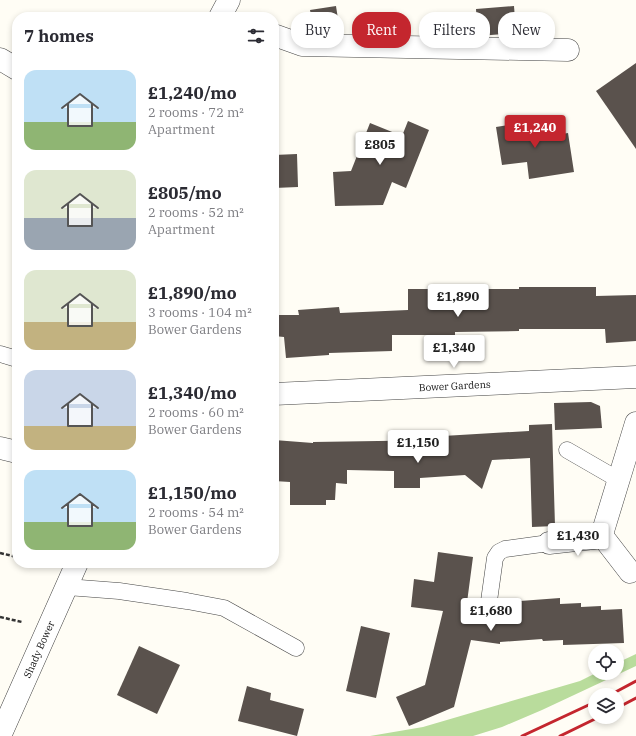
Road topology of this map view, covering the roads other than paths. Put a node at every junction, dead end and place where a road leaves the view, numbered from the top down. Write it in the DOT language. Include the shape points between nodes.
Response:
graph roads {
  1 [pos="279,37"];
  2 [pos="568,50"];
  3 [pos="0,59"];
  4 [pos="12,66"];
  5 [pos="0,354"];
  6 [pos="12,358"];
  7 [pos="636,377"];
  8 [pos="279,394"];
  9 [pos="636,423"];
  10 [pos="0,448"];
  11 [pos="567,450"];
  12 [pos="12,451"];
  13 [pos="619,480"];
  14 [pos="603,537"];
  15 [pos="549,543"];
  16 [pos="75,568"];
  17 [pos="630,572"];
  18 [pos="66,587"];
  19 [pos="488,608"];
  20 [pos="296,648"];
  21 [pos="0,736"];
  1 -- 2 [label="street" via="302,45"];
  3 -- 4 [label="street"];
  5 -- 6 [label="lane"];
  7 -- 8 [label="street, Bower Gardens"];
  9 -- 13 [label="street"];
  10 -- 12 [label="street"];
  11 -- 13 [label="lane"];
  13 -- 14 [label="street"];
  14 -- 15 [label="street"];
  14 -- 17 [label="street"];
  15 -- 19 [label="lane" via="499,552 495,558"];
  16 -- 18 [label="street, Shady Bower"];
  18 -- 20 [label="lane" via="127,592 224,608"];
  18 -- 21 [label="street, Shady Bower"];
}
